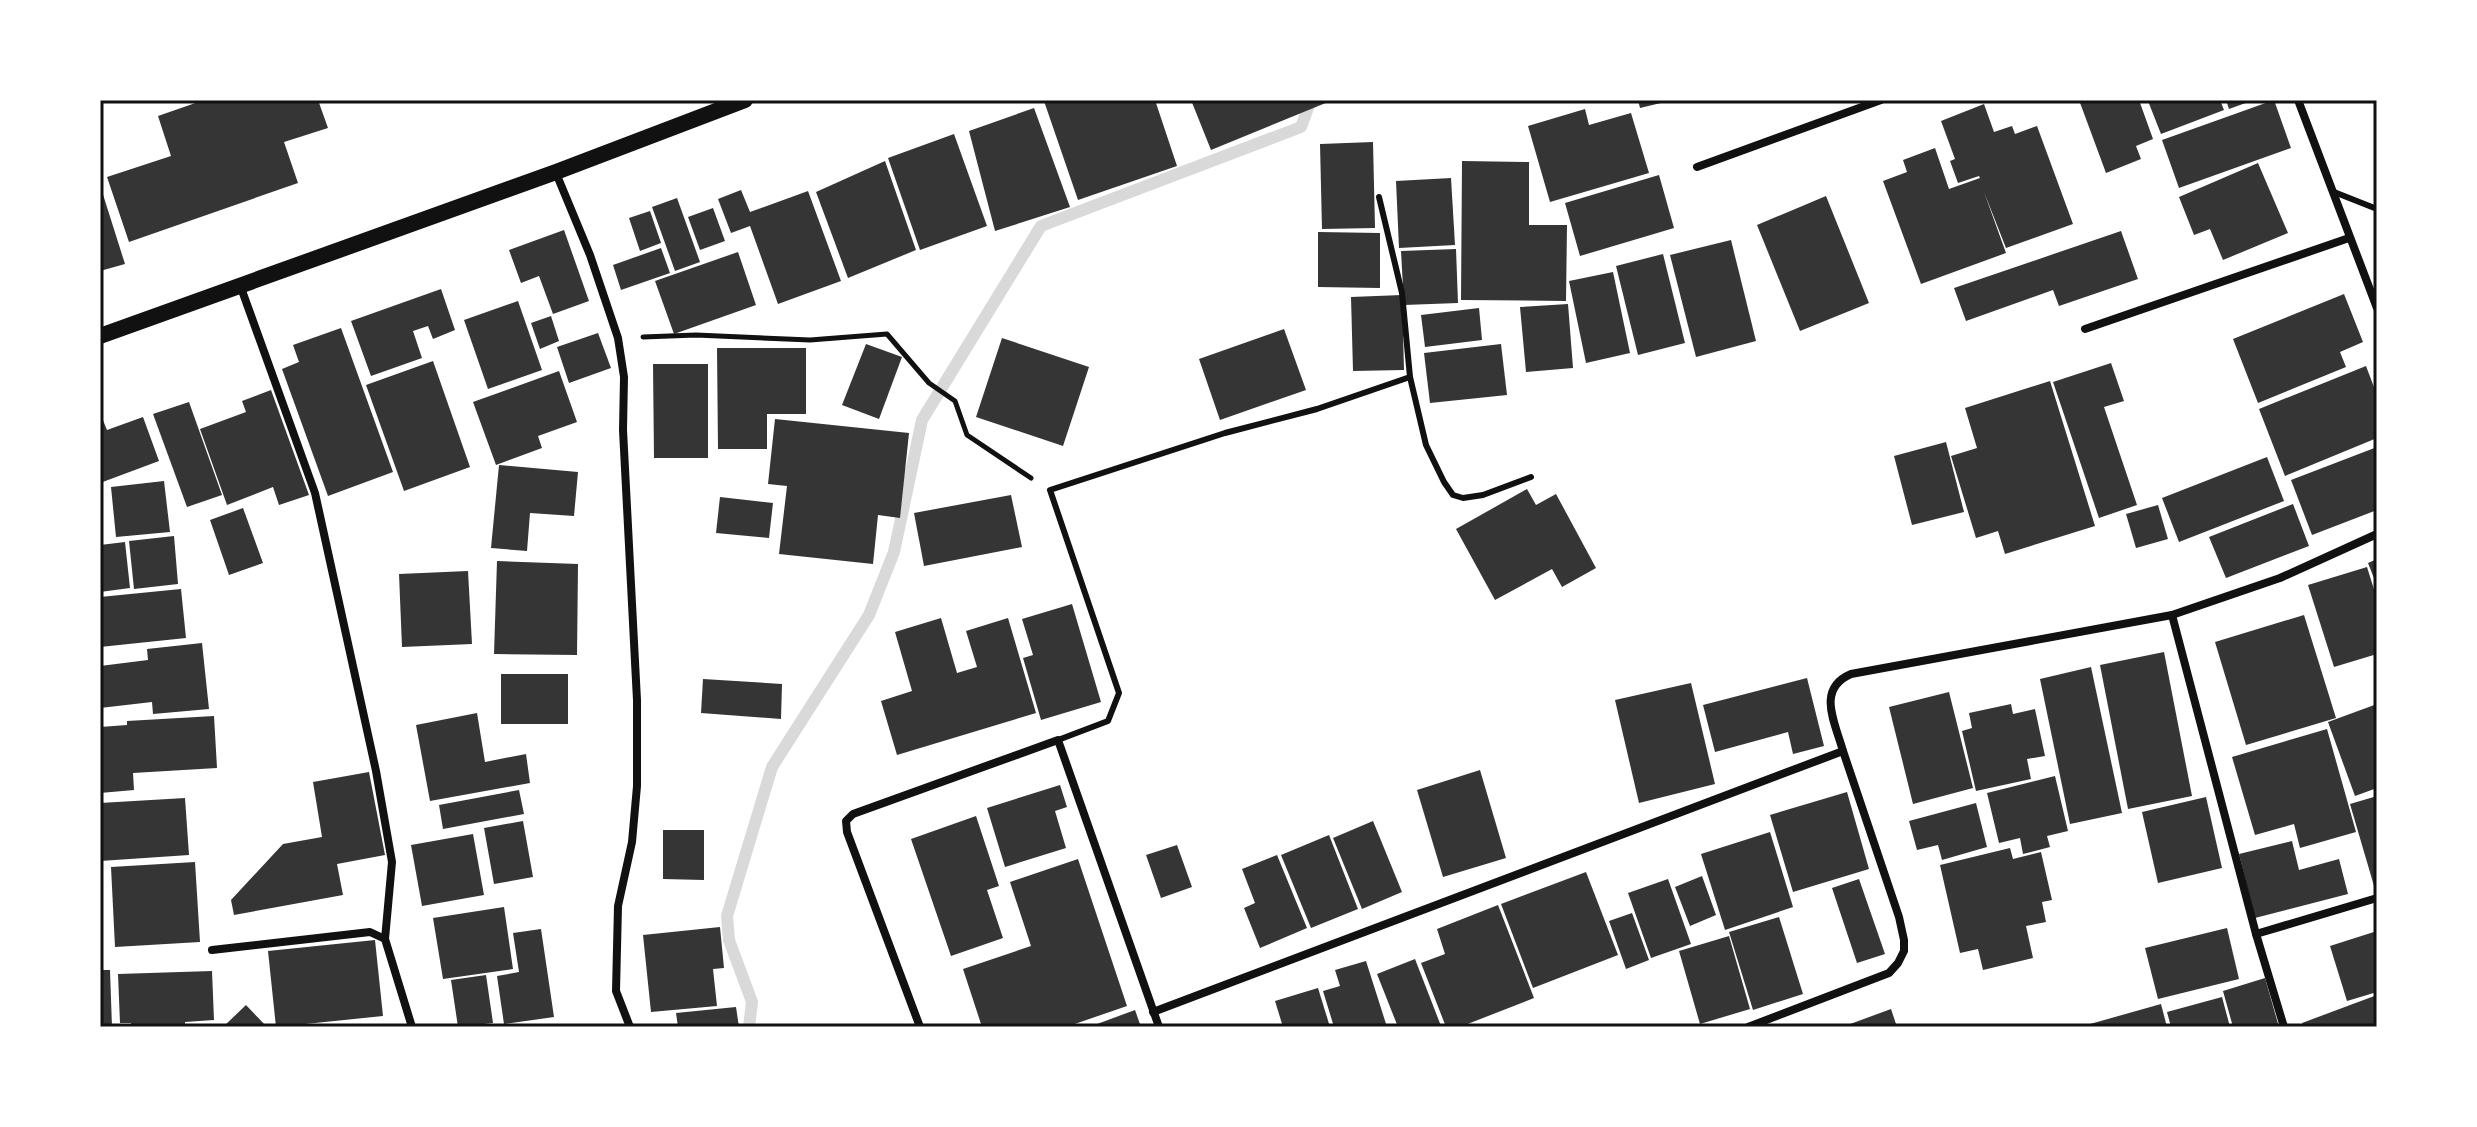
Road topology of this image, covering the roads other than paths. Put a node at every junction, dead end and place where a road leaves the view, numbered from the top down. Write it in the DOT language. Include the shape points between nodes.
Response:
graph roads {
  1 [pos="745,100"];
  2 [pos="1881,100"];
  3 [pos="2298,100"];
  4 [pos="1697,167"];
  5 [pos="556,172"];
  6 [pos="2330,191"];
  7 [pos="1379,197"];
  8 [pos="2377,209"];
  9 [pos="2349,238"];
  10 [pos="239,284"];
  11 [pos="2377,308"];
  12 [pos="2085,329"];
  13 [pos="100,336"];
  14 [pos="1410,377"];
  15 [pos="1531,477"];
  16 [pos="2377,534"];
  17 [pos="2172,615"];
  18 [pos="1058,740"];
  19 [pos="1843,751"];
  20 [pos="2377,898"];
  21 [pos="2256,934"];
  22 [pos="385,939"];
  23 [pos="212,950"];
  24 [pos="1153,1012"];
  25 [pos="412,1027"];
  26 [pos="630,1027"];
  27 [pos="920,1027"];
  28 [pos="1159,1027"];
  29 [pos="1748,1027"];
  30 [pos="2284,1027"];
  1 -- 5 [label="main road"];
  2 -- 4 [label="street"];
  3 -- 6 [label="street"];
  5 -- 10 [label="main road"];
  5 -- 26 [label="street" via="618,338 624,377 637,786 618,906 616,991"];
  6 -- 8 [label="lane"];
  6 -- 9 [label="street"];
  7 -- 14 [label="lane" via="1402,293"];
  9 -- 11 [label="street"];
  9 -- 12 [label="street"];
  10 -- 13 [label="main road"];
  10 -- 22 [label="street" via="315,493 392,862"];
  14 -- 15 [label="lane" via="1426,445 1453,495 1483,495"];
  14 -- 18 [label="lane" via="1050,490 1119,693 1108,721"];
  16 -- 17 [label="street" via="2280,578"];
  17 -- 19 [label="street" via="1851,674 1831,690"];
  17 -- 21 [label="street"];
  18 -- 24 [label="street"];
  18 -- 27 [label="street" via="853,814 846,821"];
  19 -- 24 [label="street"];
  19 -- 29 [label="street" via="1899,917 1904,951 1889,973"];
  20 -- 21 [label="street"];
  21 -- 30 [label="street"];
  22 -- 23 [label="street" via="370,932"];
  22 -- 25 [label="street"];
  24 -- 28 [label="street"];
}
